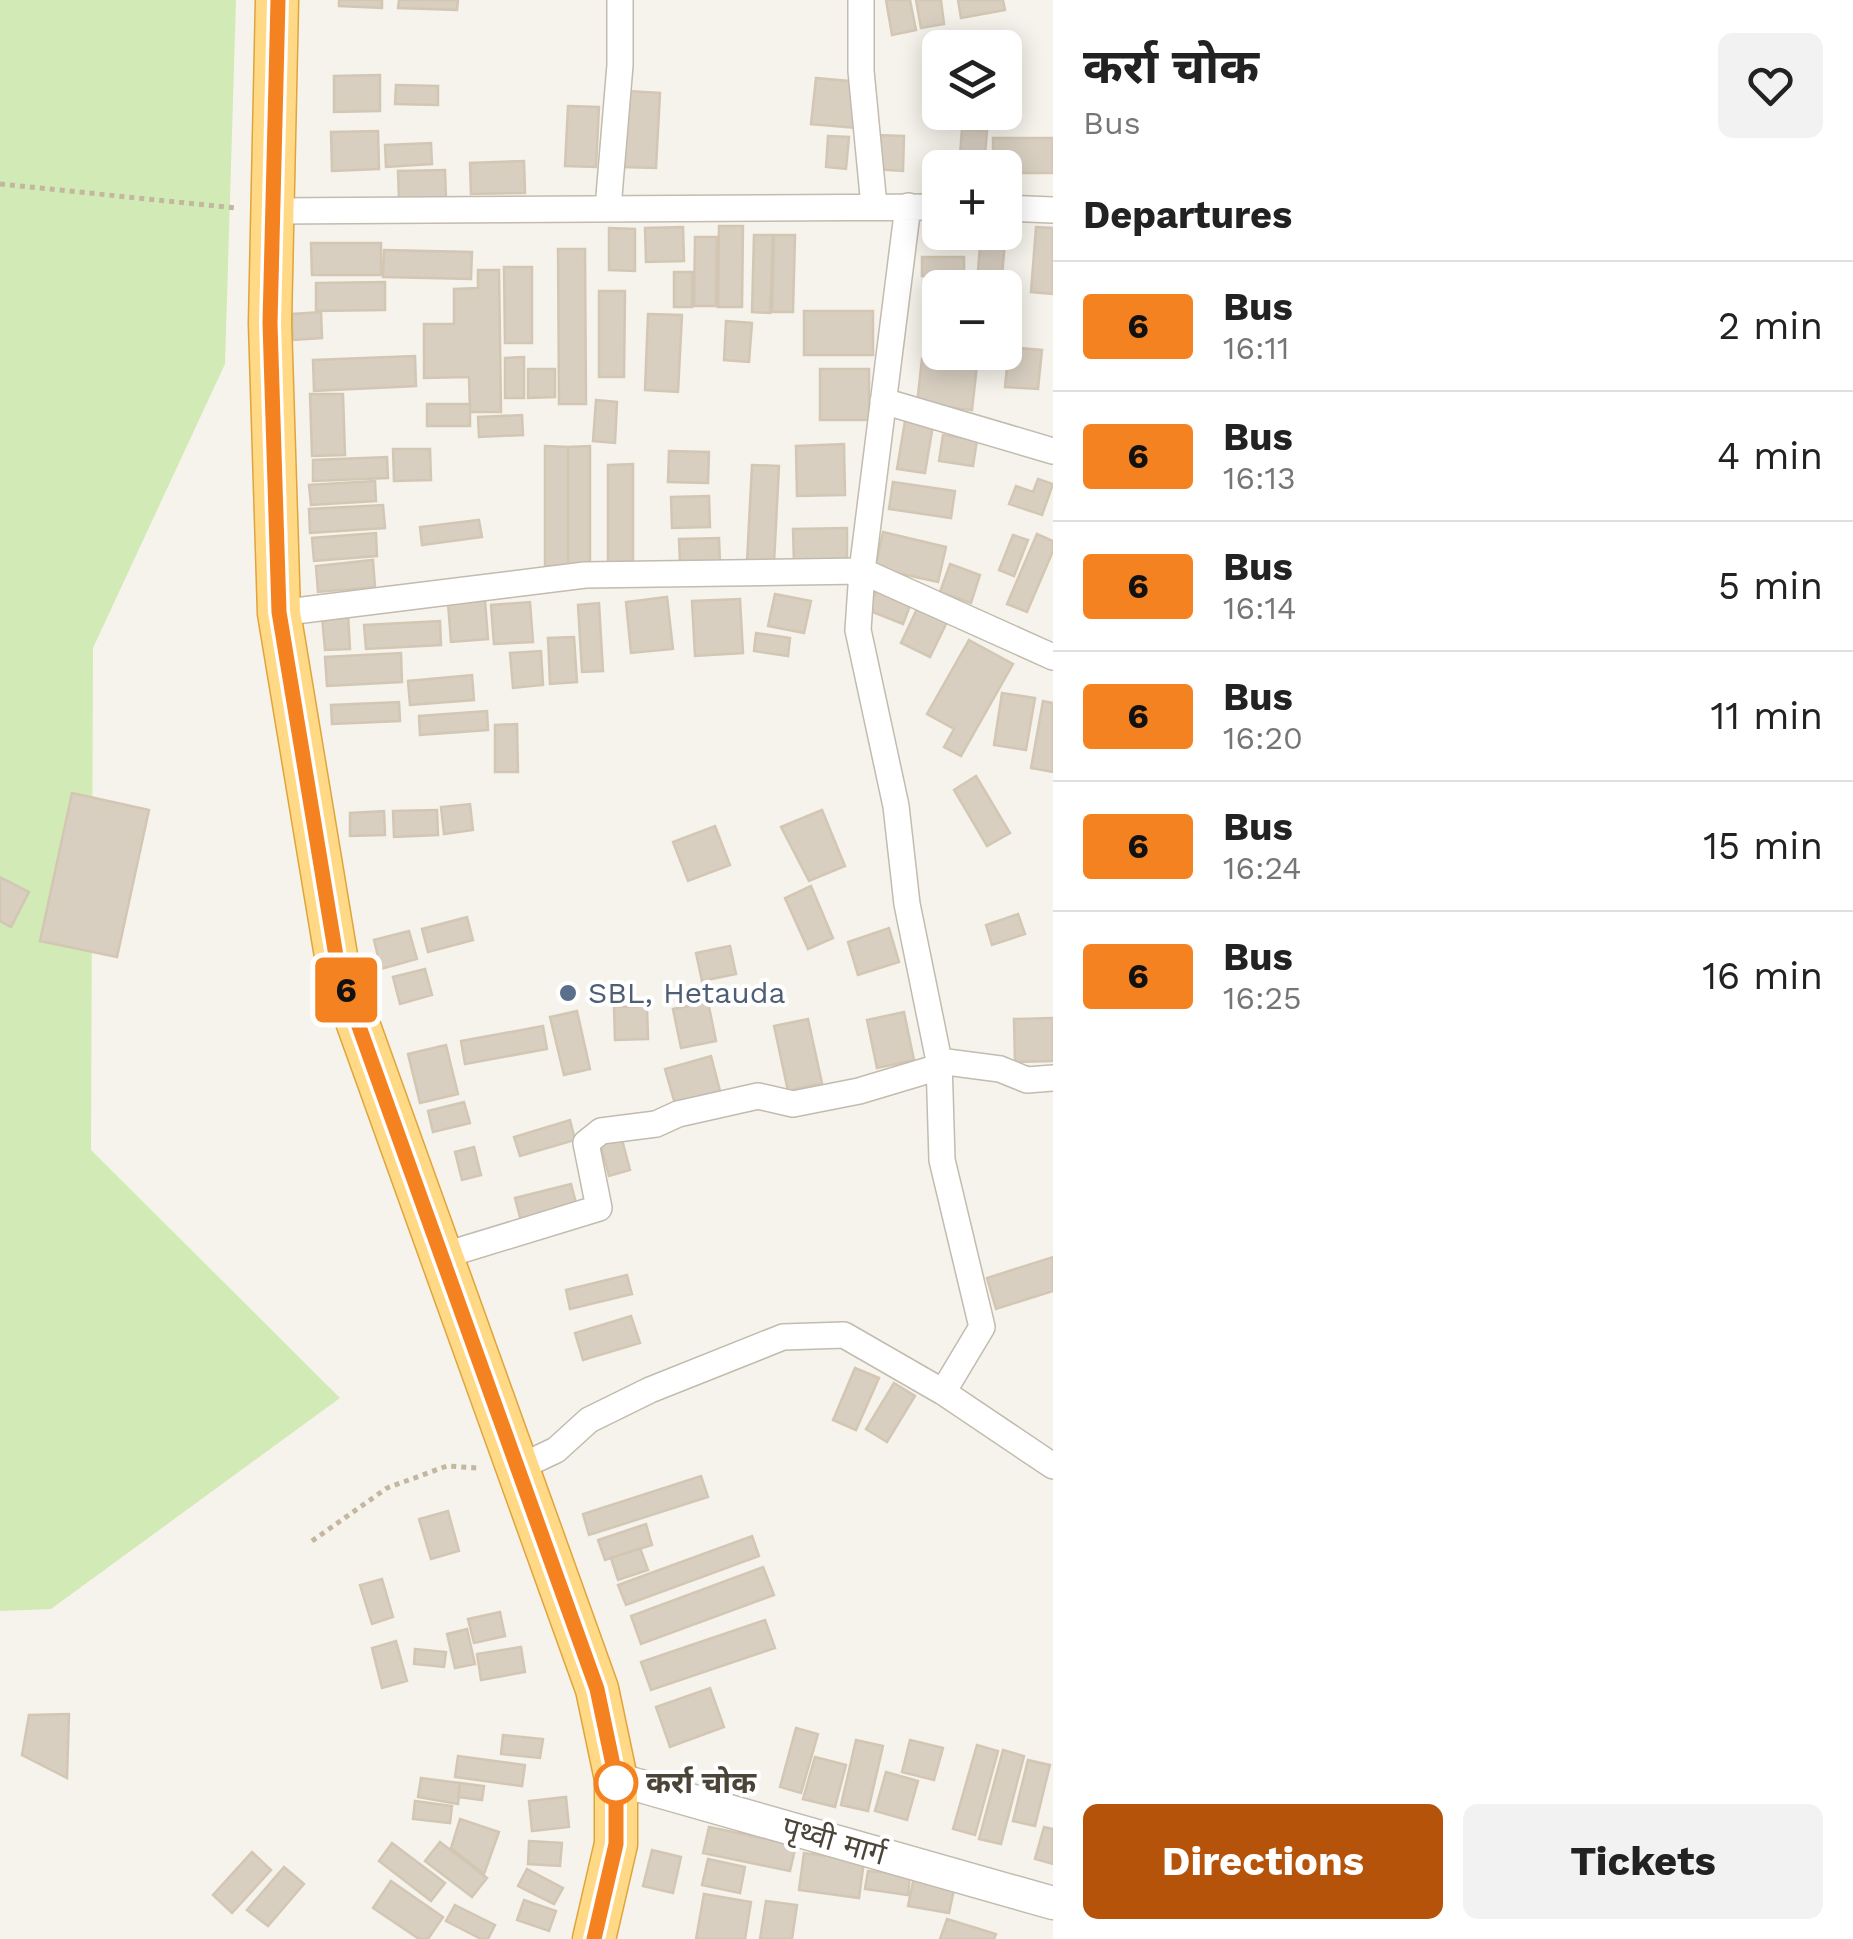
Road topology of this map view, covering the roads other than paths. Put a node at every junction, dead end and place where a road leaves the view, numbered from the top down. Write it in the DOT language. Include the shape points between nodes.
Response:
graph roads {
  1 [pos="278,0"];
  2 [pos="620,0"];
  3 [pos="861,0"];
  4 [pos="874,206"];
  5 [pos="908,206"];
  6 [pos="922,206"];
  7 [pos="608,208"];
  8 [pos="1022,209"];
  9 [pos="1053,210"];
  10 [pos="273,212"];
  11 [pos="884,400"];
  12 [pos="1053,451"];
  13 [pos="862,571"];
  14 [pos="279,612"];
  15 [pos="1053,657"];
  16 [pos="939,1064"];
  17 [pos="1053,1078"];
  18 [pos="442,1256"];
  19 [pos="943,1392"];
  20 [pos="1053,1466"];
  21 [pos="518,1468"];
  22 [pos="616,1779"];
  23 [pos="1053,1903"];
  24 [pos="595,1938"];
  1 -- 10 [label="highway"];
  2 -- 7 [label="street"];
  3 -- 4 [label="street"];
  4 -- 5 [label="street"];
  4 -- 7 [label="street"];
  5 -- 6 [label="street"];
  5 -- 11 [label="street"];
  7 -- 10 [label="street"];
  8 -- 9 [label="street"];
  10 -- 14 [label="highway"];
  11 -- 12 [label="street"];
  11 -- 13 [label="street"];
  13 -- 14 [label="street" via="586,575"];
  13 -- 15 [label="street"];
  13 -- 16 [label="street" via="858,630 896,806 907,904"];
  14 -- 18 [label="highway" via="338,968"];
  16 -- 17 [label="street" via="1000,1069 1028,1080"];
  16 -- 18 [label="street" via="794,1104 758,1096 656,1124 601,1131 586,1142 600,1208"];
  16 -- 19 [label="street" via="942,1160 982,1328"];
  18 -- 21 [label="highway"];
  19 -- 20 [label="street"];
  19 -- 21 [label="street" via="844,1335 783,1337 589,1420 556,1450"];
  21 -- 22 [label="highway" via="597,1689"];
  22 -- 23 [label="street, पृथ्वी मार्ग"];
  22 -- 24 [label="highway" via="616,1844"];
}
